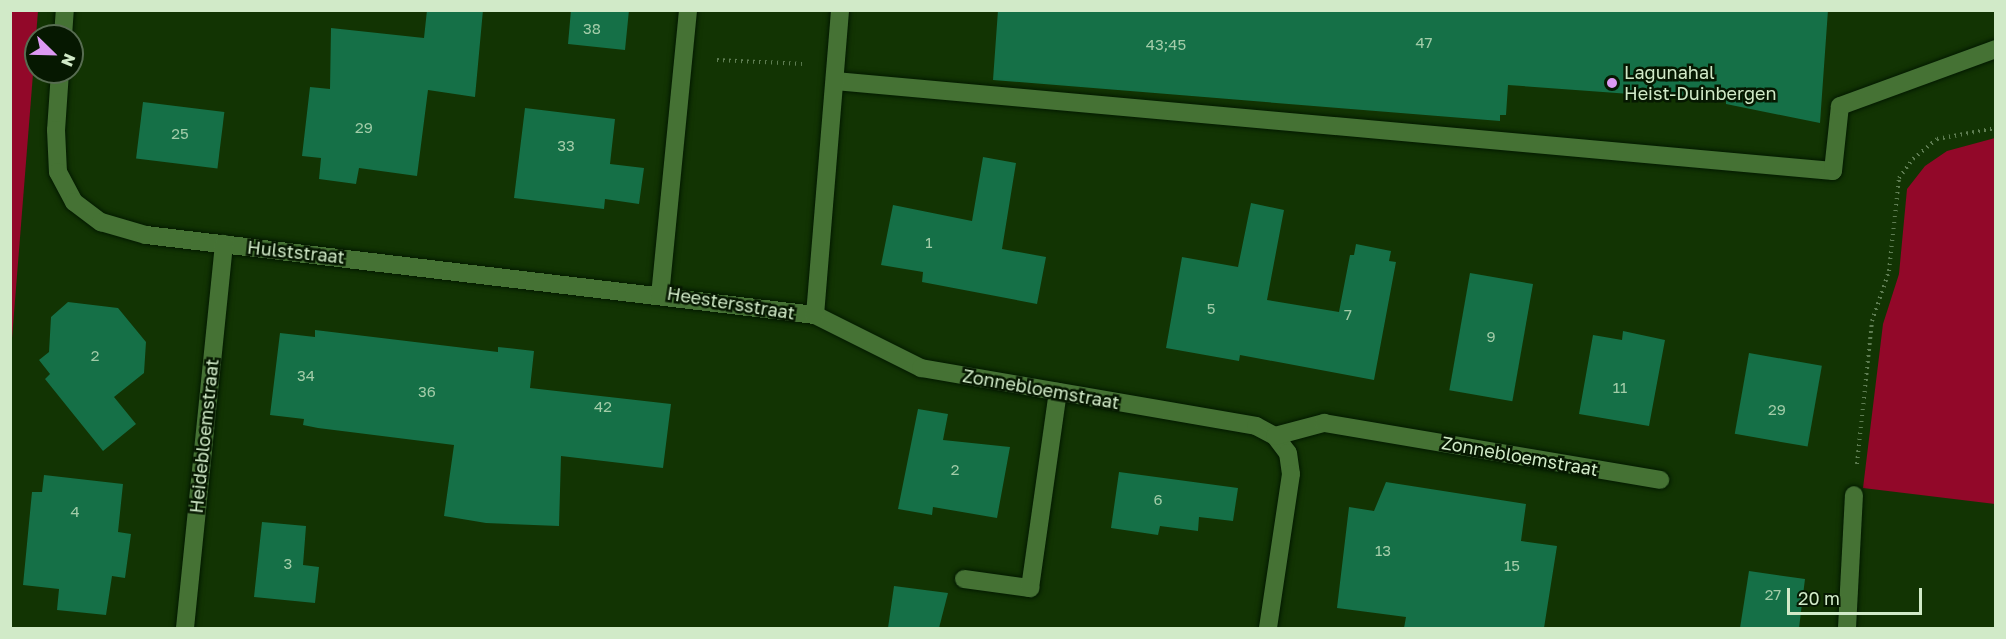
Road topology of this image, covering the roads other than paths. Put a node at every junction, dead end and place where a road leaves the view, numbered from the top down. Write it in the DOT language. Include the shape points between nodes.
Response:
graph roads {
  1 [pos="688,10"];
  2 [pos="840,10"];
  3 [pos="1995,49"];
  4 [pos="835,74"];
  5 [pos="59,84"];
  6 [pos="224,244"];
  7 [pos="660,296"];
  8 [pos="815,315"];
  9 [pos="1058,392"];
  10 [pos="1275,436"];
  11 [pos="1660,480"];
  12 [pos="1854,495"];
  13 [pos="964,579"];
  14 [pos="185,628"];
  15 [pos="1268,628"];
  16 [pos="1847,628"];
  1 -- 7 [label="street, Heestersstraat"];
  2 -- 4 [label="street, Heestersstraat"];
  3 -- 4 [label="street" via="1840,106 1833,171"];
  4 -- 8 [label="street, Heestersstraat"];
  5 -- 6 [label="street, Hulststraat" via="58,172 74,202 101,222 146,235"];
  6 -- 7 [label="street, Hulststraat"];
  6 -- 14 [label="street, Heidebloemstraat"];
  7 -- 8 [label="street, Heestersstraat"];
  8 -- 9 [label="street, Zonnebloemstraat" via="921,368"];
  9 -- 10 [label="street, Zonnebloemstraat" via="1256,426"];
  9 -- 13 [label="street" via="1030,588"];
  10 -- 11 [label="street, Zonnebloemstraat" via="1324,423"];
  10 -- 15 [label="street" via="1288,453 1291,474"];
  12 -- 16 [label="street"];
}
